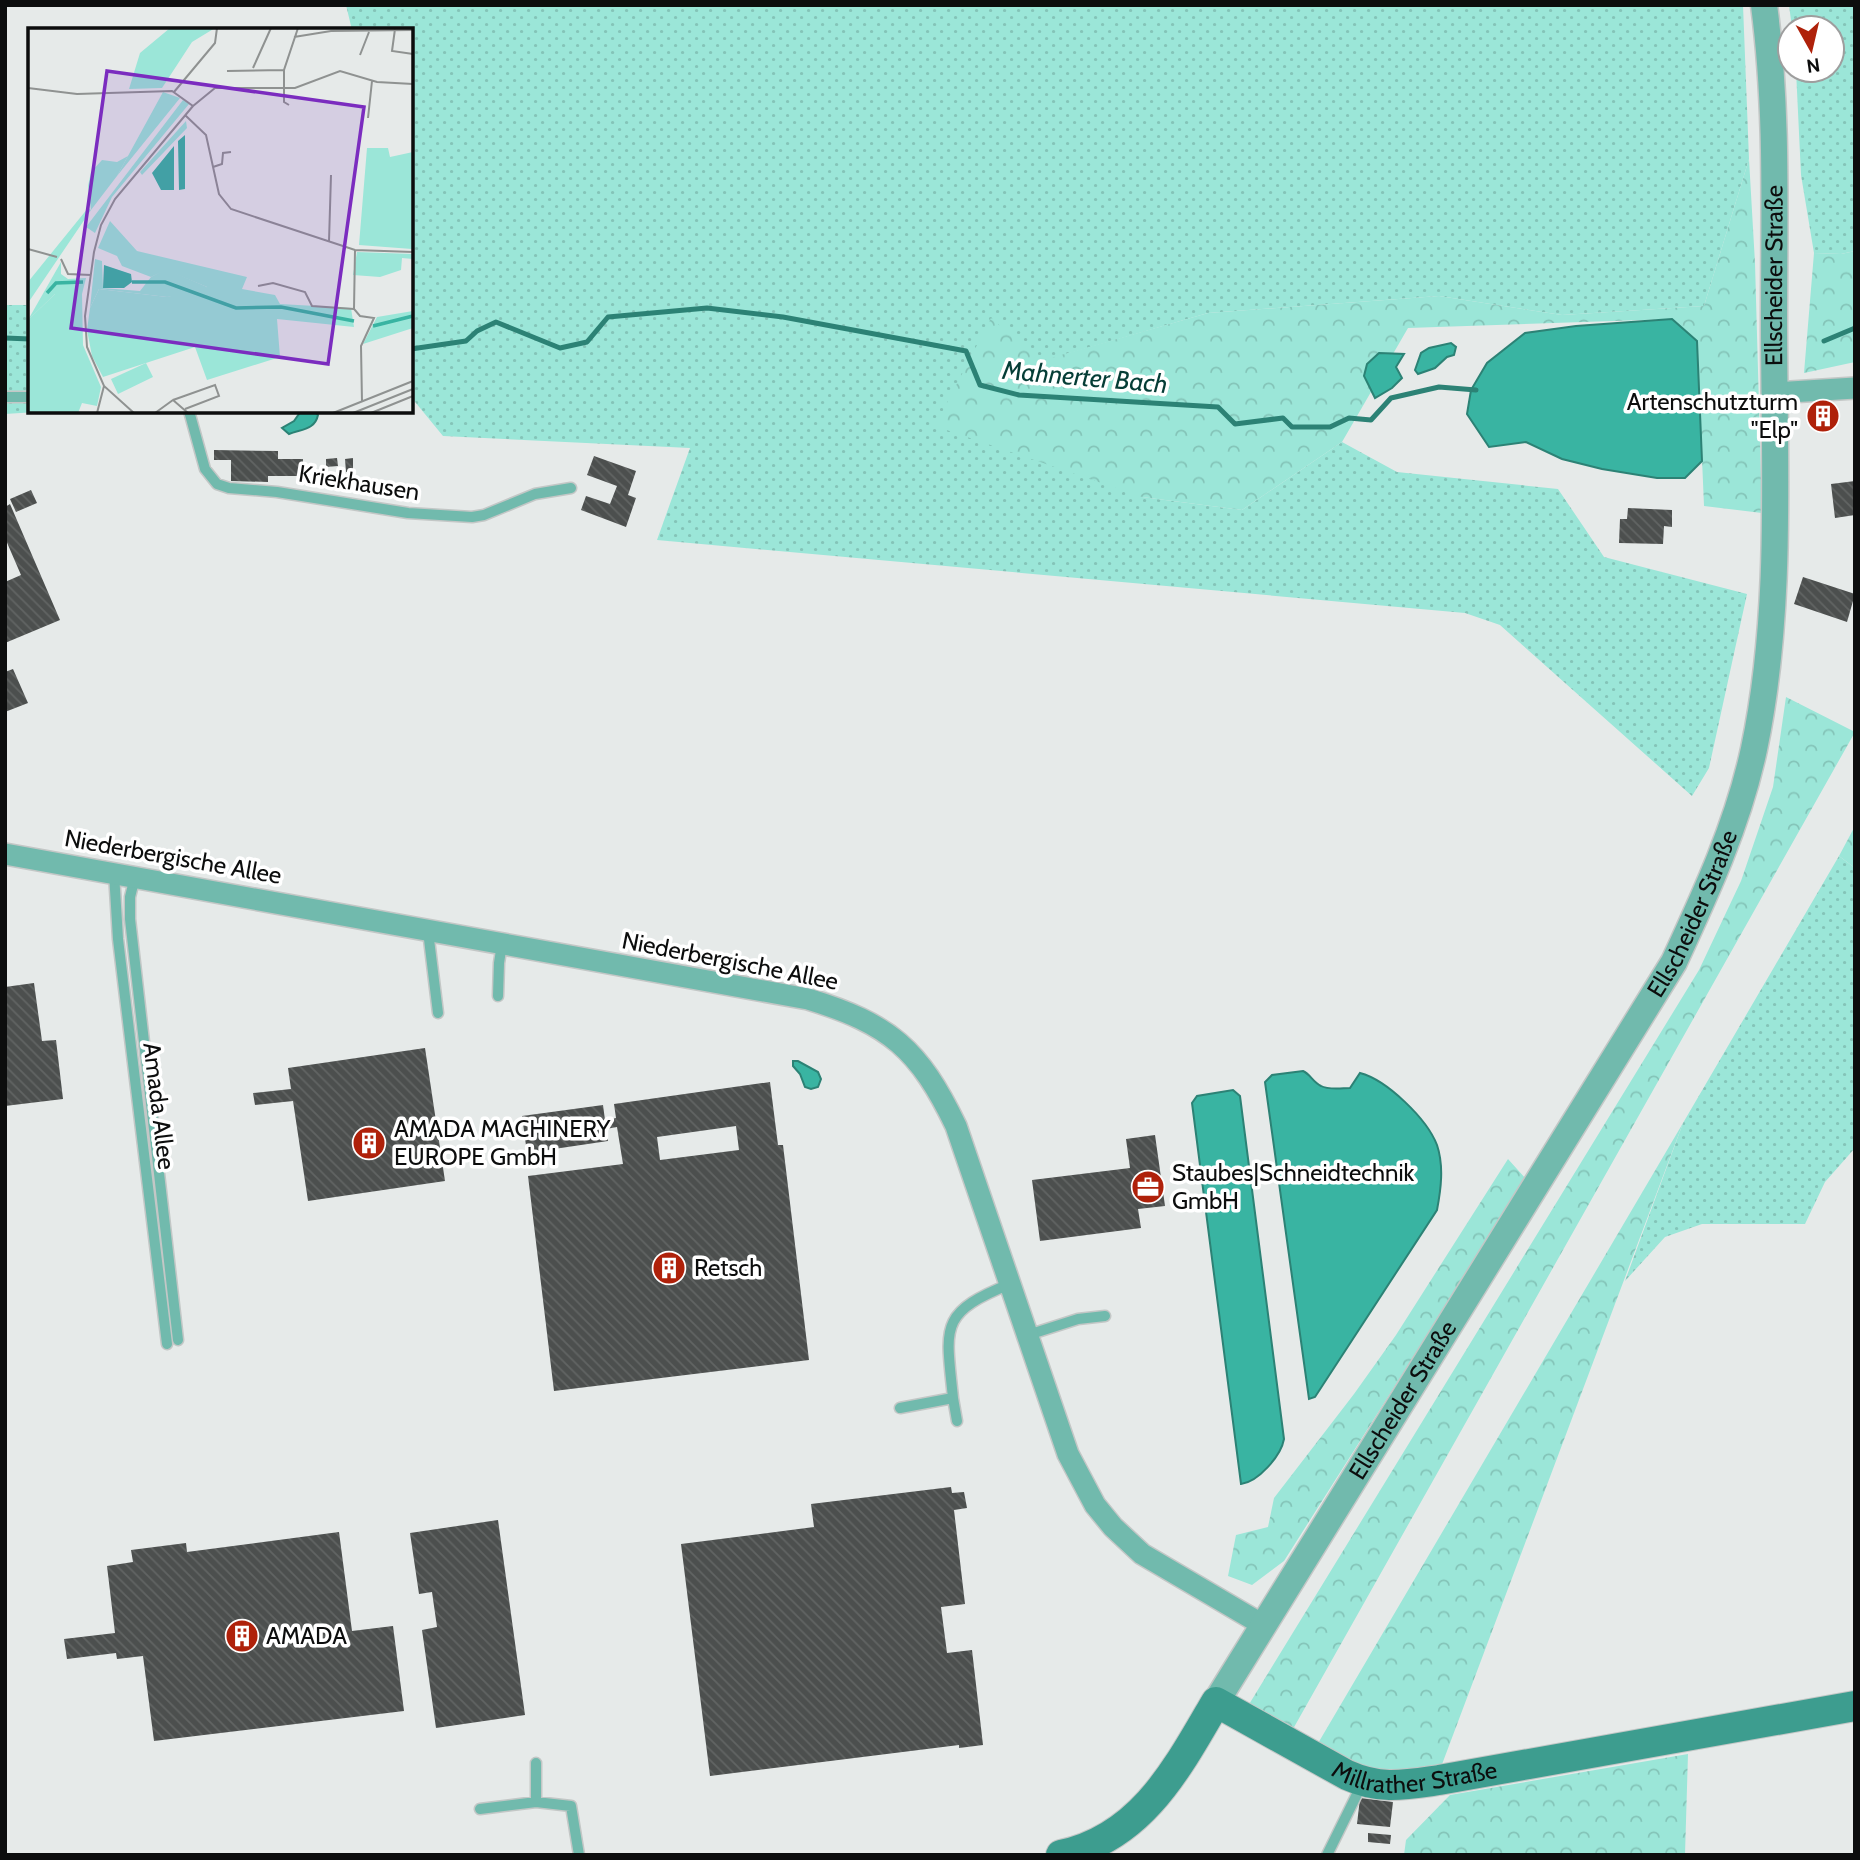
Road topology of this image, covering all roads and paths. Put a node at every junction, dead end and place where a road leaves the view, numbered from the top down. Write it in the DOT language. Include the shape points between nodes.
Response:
graph roads {
  1 [pos="1764,5"];
  2 [pos="1855,388"];
  3 [pos="1774,393"];
  4 [pos="5,397"];
  5 [pos="28,397"];
  6 [pos="190,413"];
  7 [pos="571,488"];
  8 [pos="5,854"];
  9 [pos="124,875"];
  10 [pos="428,930"];
  11 [pos="502,944"];
  12 [pos="498,996"];
  13 [pos="438,1013"];
  14 [pos="1010,1284"];
  15 [pos="1105,1315"];
  16 [pos="1028,1335"];
  17 [pos="178,1340"];
  18 [pos="167,1344"];
  19 [pos="953,1398"];
  20 [pos="900,1408"];
  21 [pos="957,1421"];
  22 [pos="1263,1625"];
  23 [pos="1216,1702"];
  24 [pos="1855,1706"];
  25 [pos="536,1763"];
  26 [pos="1355,1779"];
  27 [pos="536,1802"];
  28 [pos="480,1809"];
  29 [pos="579,1855"];
  30 [pos="1061,1855"];
  31 [pos="1327,1855"];
  1 -- 3 [label="street, Ellscheider Straße" via="1774,96"];
  2 -- 3 [label="street"];
  3 -- 22 [label="street, Ellscheider Straße" via="1768,660 1752,756 1716,872 1674,962 1620,1052"];
  4 -- 5 [label="lane"];
  6 -- 7 [label="lane, Kriekhausen" via="205,470 216,484 229,488 396,512 472,517 552,489"];
  8 -- 9 [label="street, Niederbergische Allee"];
  9 -- 10 [label="street, Niederbergische Allee"];
  9 -- 17 [label="lane, Amada Allee"];
  9 -- 18 [label="lane, Amada Allee" via="118,939"];
  10 -- 11 [label="street, Niederbergische Allee"];
  10 -- 13 [label="lane"];
  11 -- 12 [label="lane"];
  11 -- 14 [label="street, Niederbergische Allee" via="808,999 857,1016 889,1034 920,1063 947,1106"];
  14 -- 16 [label="street, Niederbergische Allee"];
  14 -- 19 [label="lane" via="966,1304 953,1319 948,1334"];
  15 -- 16 [label="lane"];
  16 -- 22 [label="street, Niederbergische Allee" via="1068,1454 1113,1527 1142,1554"];
  19 -- 20 [label="lane"];
  19 -- 21 [label="lane"];
  22 -- 23 [label="street, Ellscheider Straße"];
  23 -- 26 [label="main road, Millrather Straße"];
  23 -- 30 [label="main road" via="1173,1775 1145,1810 1109,1838"];
  24 -- 26 [label="main road, Millrather Straße" via="1418,1783 1382,1786"];
  25 -- 27 [label="lane"];
  26 -- 31 [label="lane"];
  27 -- 28 [label="lane"];
  27 -- 29 [label="lane" via="571,1806"];
}
